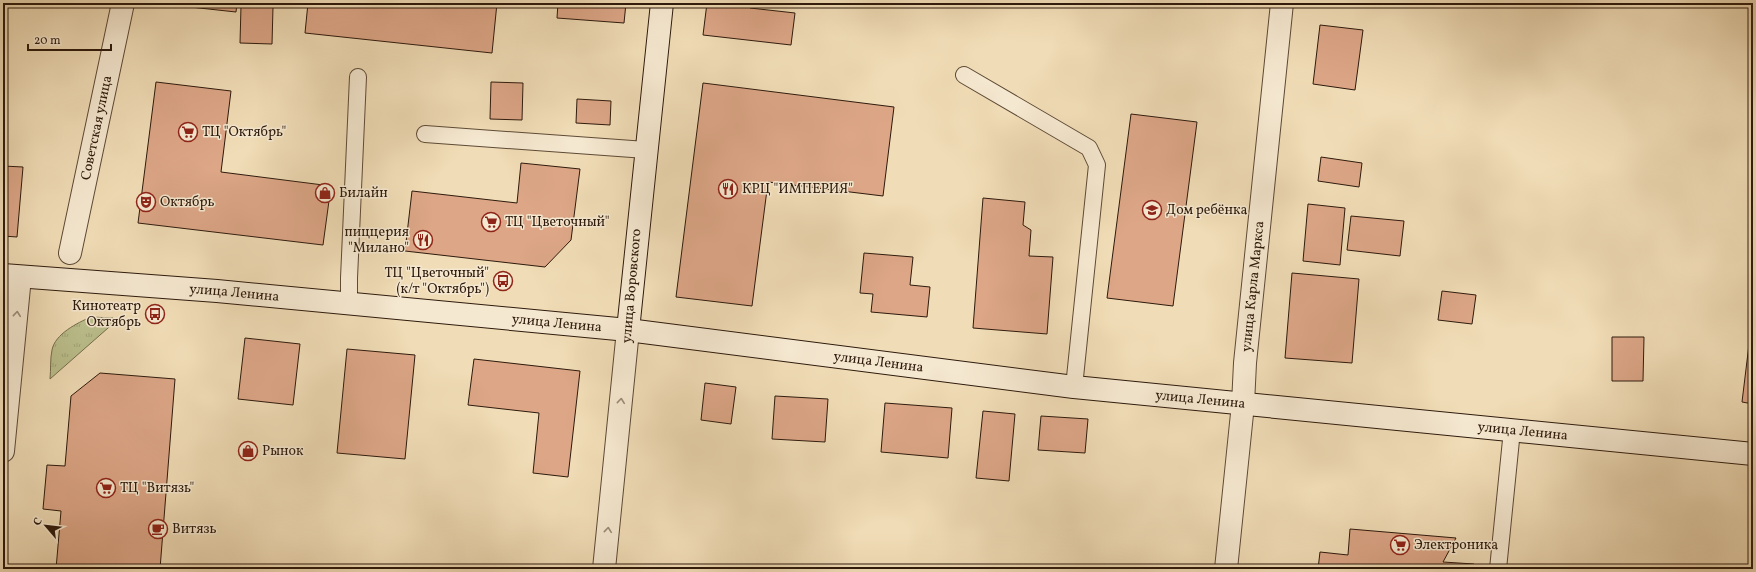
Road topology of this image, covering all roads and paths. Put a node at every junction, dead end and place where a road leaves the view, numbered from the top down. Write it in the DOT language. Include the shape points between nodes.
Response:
graph roads {
  1 [pos="123,3"];
  2 [pos="662,3"];
  3 [pos="1282,3"];
  4 [pos="964,75"];
  5 [pos="358,77"];
  6 [pos="425,134"];
  7 [pos="646,150"];
  8 [pos="70,253"];
  9 [pos="12,276"];
  10 [pos="349,304"];
  11 [pos="628,330"];
  12 [pos="1074,387"];
  13 [pos="1243,404"];
  14 [pos="1512,430"];
  15 [pos="3,451"];
  16 [pos="1753,454"];
  17 [pos="604,569"];
  18 [pos="1226,569"];
  19 [pos="1498,569"];
  1 -- 8 [label="street, Советская улица"];
  2 -- 7 [label="street, улица Воровского"];
  3 -- 13 [label="street, улица Карла Маркса"];
  4 -- 12 [label="lane" via="1089,148 1097,165"];
  5 -- 10 [label="lane"];
  6 -- 7 [label="lane"];
  7 -- 11 [label="street, улица Воровского"];
  9 -- 10 [label="street, улица Ленина" via="217,291"];
  15 -- 9 [label="street, one-way"];
  10 -- 11 [label="street, улица Ленина"];
  11 -- 12 [label="street, улица Ленина"];
  17 -- 11 [label="street, улица Воровского, one-way"];
  12 -- 13 [label="street, улица Ленина"];
  13 -- 14 [label="street, улица Ленина"];
  13 -- 18 [label="street, улица Карла Маркса"];
  14 -- 16 [label="street, улица Ленина"];
  14 -- 19 [label="lane"];
}
